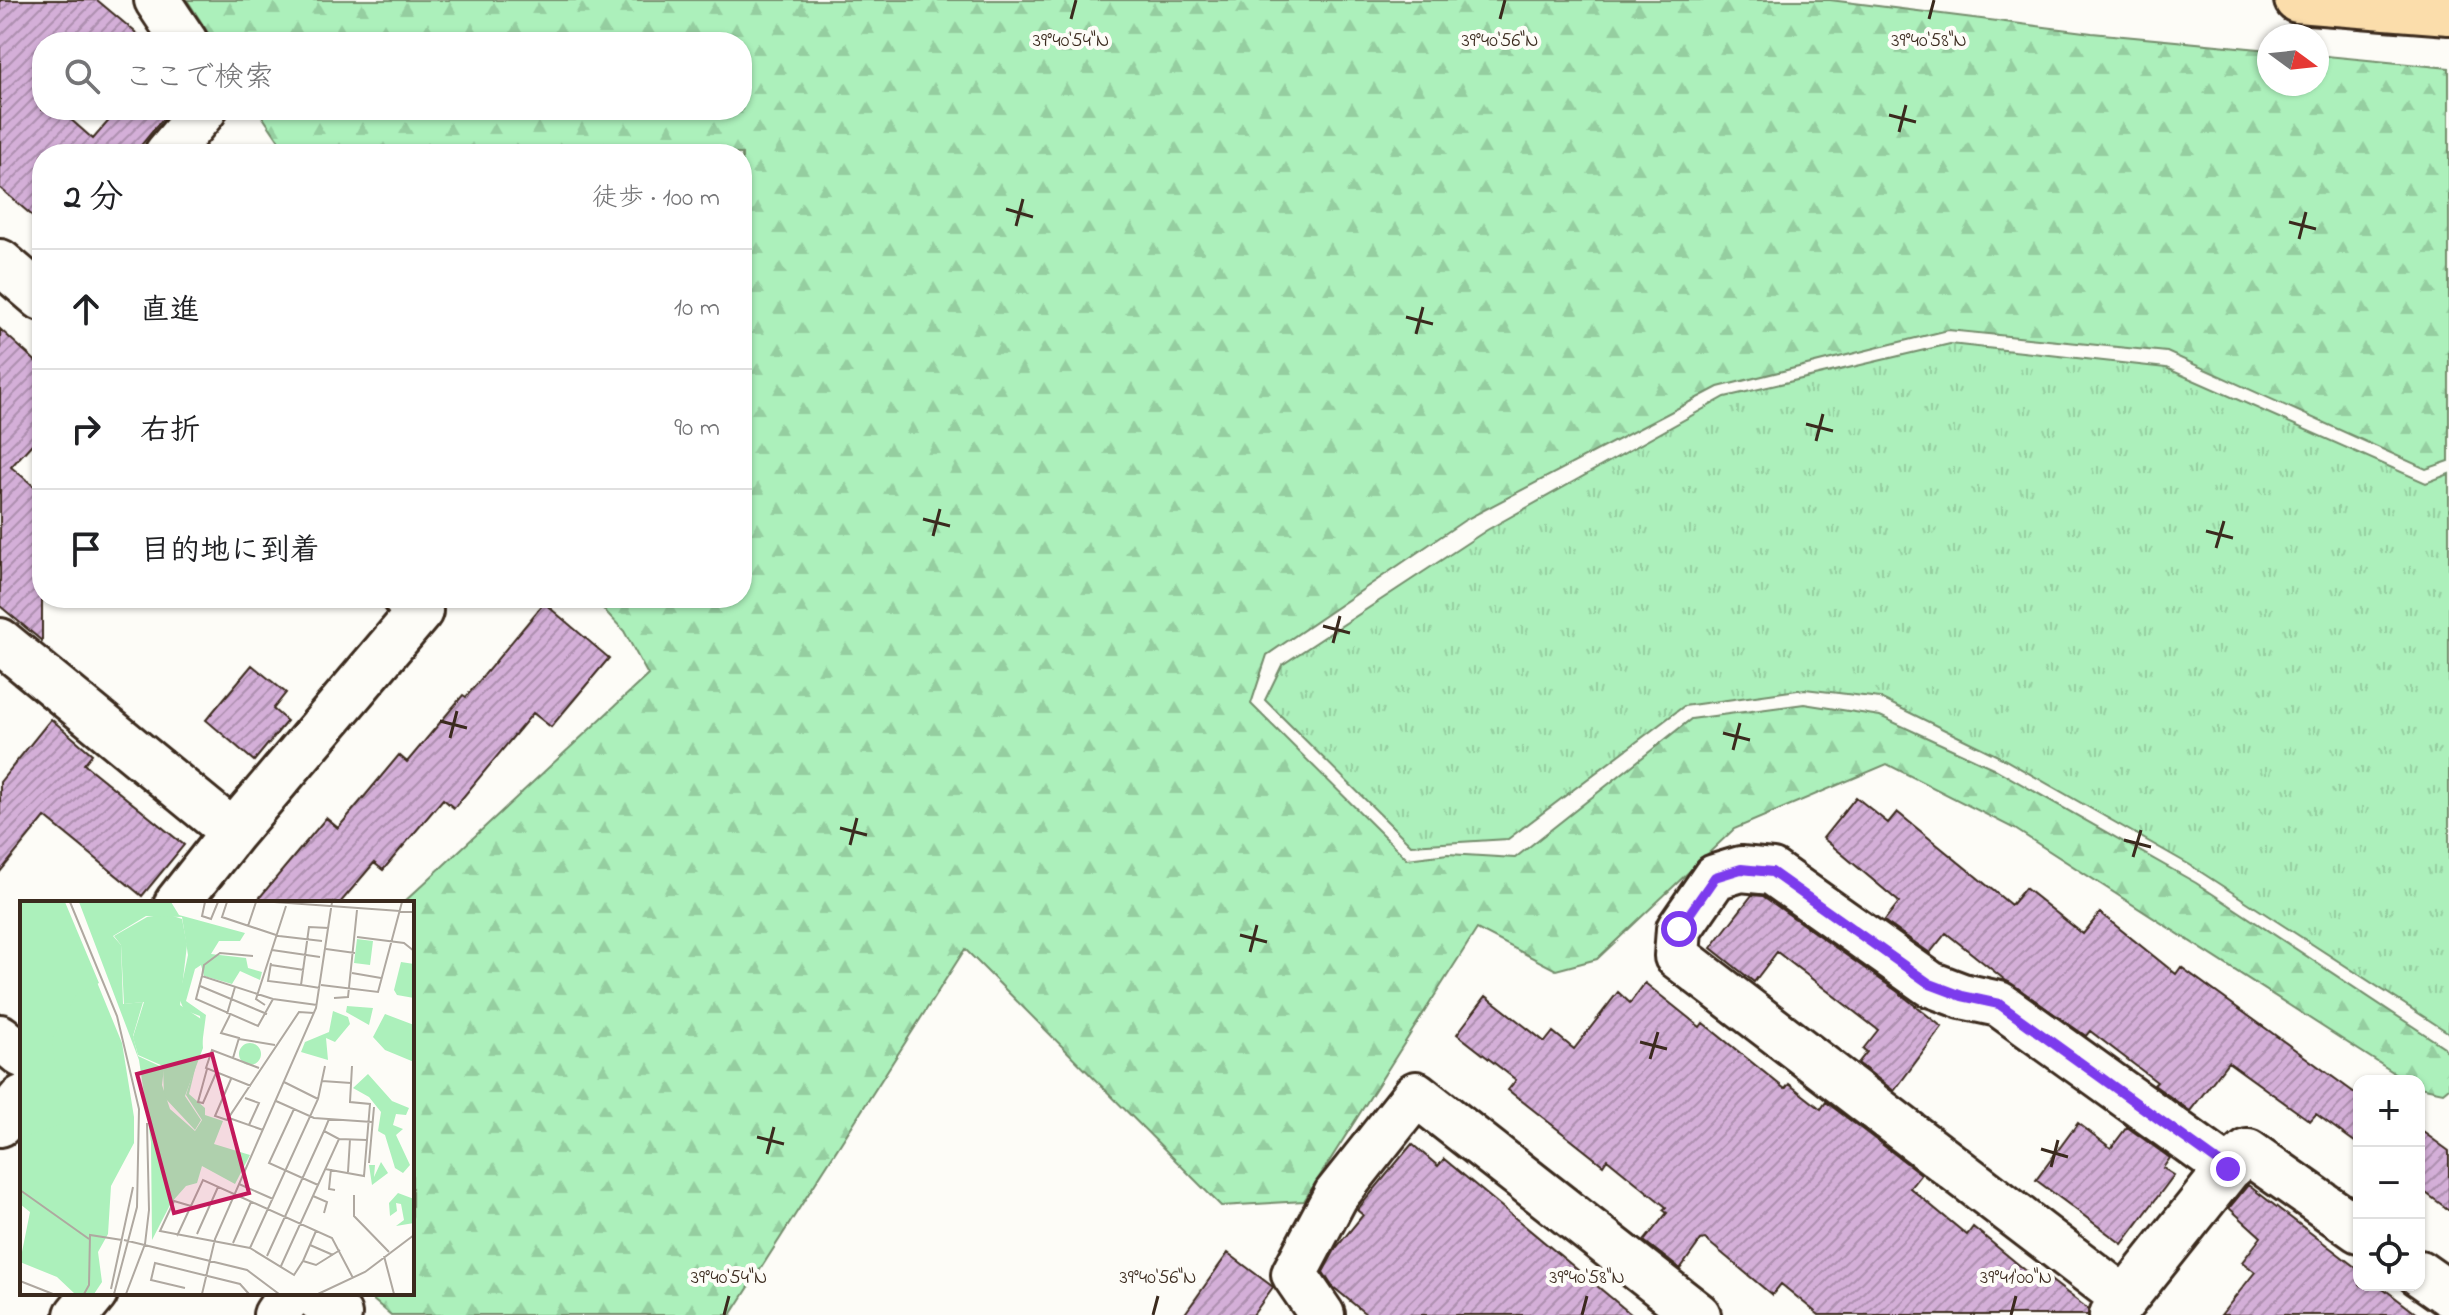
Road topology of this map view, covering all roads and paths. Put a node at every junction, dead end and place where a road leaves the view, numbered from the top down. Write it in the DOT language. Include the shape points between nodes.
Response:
graph roads {
  1 [pos="157,0"];
  2 [pos="2297,0"];
  3 [pos="2449,12"];
  4 [pos="178,32"];
  5 [pos="196,120"];
  6 [pos="175,144"];
  7 [pos="0,262"];
  8 [pos="32,289"];
  9 [pos="417,608"];
  10 [pos="0,641"];
  11 [pos="233,832"];
  12 [pos="179,901"];
  13 [pos="0,1037"];
  14 [pos="20,1053"];
  15 [pos="20,1100"];
  16 [pos="0,1124"];
  17 [pos="2228,1169"];
  18 [pos="2353,1226"];
  19 [pos="2425,1277"];
  20 [pos="2449,1294"];
  21 [pos="93,1295"];
  22 [pos="290,1295"];
  23 [pos="314,1295"];
  24 [pos="2118,1307"];
  25 [pos="1320,1314"];
  26 [pos="77,1315"];
  27 [pos="276,1315"];
  28 [pos="339,1315"];
  29 [pos="1698,1315"];
  1 -- 4 [label="street"];
  2 -- 3 [label="highway"];
  5 -- 6 [label="street"];
  7 -- 8 [label="street"];
  9 -- 11 [label="street" via="420,611"];
  10 -- 11 [label="street"];
  11 -- 12 [label="street"];
  13 -- 14 [label="street"];
  15 -- 16 [label="street"];
  17 -- 18 [label="street" via="2248,1152"];
  17 -- 24 [label="street"];
  17 -- 24 [label="street" via="1999,1004 1930,984 1772,872 1741,869 1715,877 1679,929 1677,956"];
  19 -- 20 [label="street"];
  21 -- 26 [label="street"];
  22 -- 27 [label="street"];
  23 -- 28 [label="street"];
  25 -- 29 [label="street" via="1294,1274 1336,1195 1416,1094"];
}
